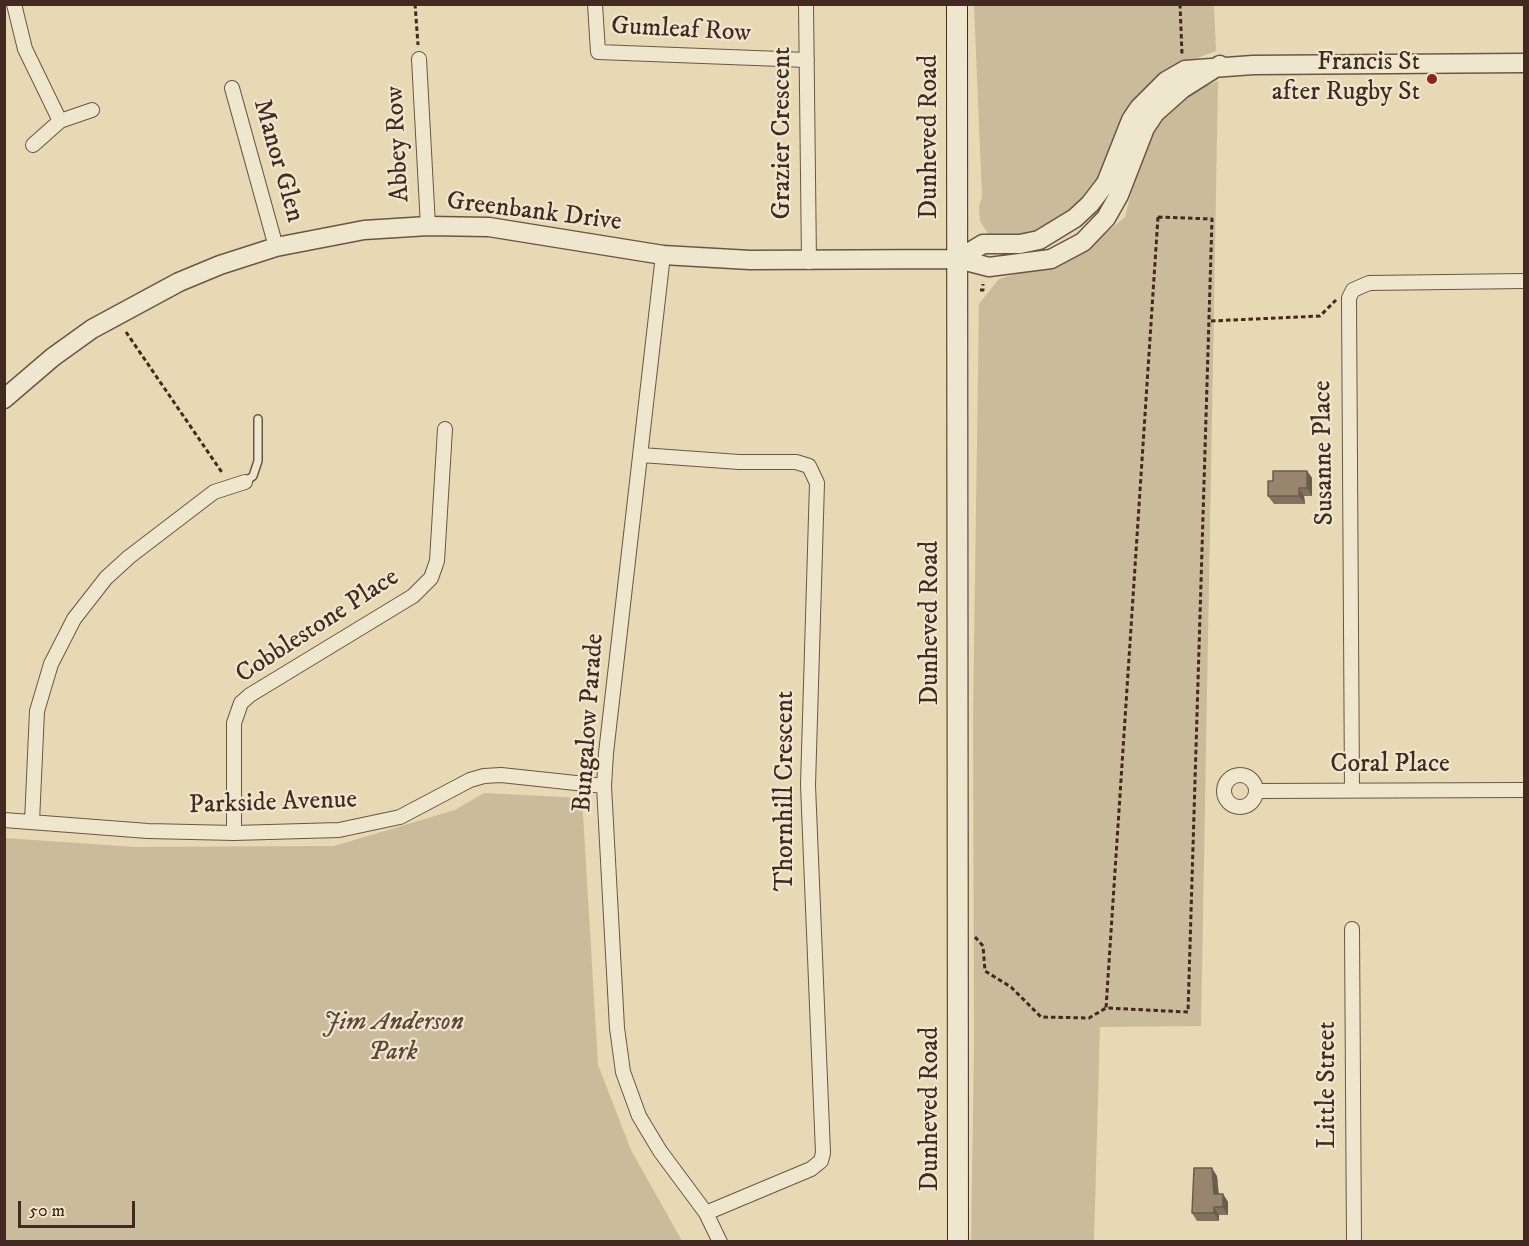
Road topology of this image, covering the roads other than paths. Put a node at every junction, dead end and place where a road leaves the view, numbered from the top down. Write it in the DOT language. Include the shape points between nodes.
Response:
graph roads {
  1 [pos="14,4"];
  2 [pos="595,4"];
  3 [pos="806,4"];
  4 [pos="957,4"];
  5 [pos="419,59"];
  6 [pos="807,60"];
  7 [pos="1524,63"];
  8 [pos="232,88"];
  9 [pos="92,110"];
  10 [pos="60,121"];
  11 [pos="33,145"];
  12 [pos="428,226"];
  13 [pos="276,247"];
  14 [pos="663,255"];
  15 [pos="958,260"];
  16 [pos="808,262"];
  17 [pos="1524,281"];
  18 [pos="6,393"];
  19 [pos="258,419"];
  20 [pos="445,429"];
  21 [pos="640,455"];
  22 [pos="245,482"];
  23 [pos="604,786"];
  24 [pos="1352,790"];
  25 [pos="1524,790"];
  26 [pos="1256,791"];
  27 [pos="4,820"];
  28 [pos="32,822"];
  29 [pos="234,833"];
  30 [pos="1352,929"];
  31 [pos="706,1213"];
  32 [pos="720,1242"];
  33 [pos="958,1242"];
  34 [pos="1354,1242"];
  1 -- 10 [label="street" via="25,49"];
  2 -- 6 [label="street, Gumleaf Row" via="598,52"];
  3 -- 6 [label="street, Grazier Crescent"];
  4 -- 15 [label="main road, Dunheved Road"];
  5 -- 12 [label="street, Abbey Row"];
  6 -- 16 [label="street, Grazier Crescent"];
  7 -- 15 [label="street, Greenbank Drive" via="1220,65 1182,89 1155,113 1137,144 1114,206 1083,242 1040,262 989,267"];
  8 -- 13 [label="street, Manor Glen"];
  9 -- 10 [label="street"];
  10 -- 11 [label="street"];
  12 -- 13 [label="street, Greenbank Drive" via="364,230"];
  12 -- 14 [label="street, Greenbank Drive" via="527,232"];
  13 -- 18 [label="street, Greenbank Drive" via="201,272 141,300 78,339"];
  14 -- 16 [label="street, Greenbank Drive"];
  14 -- 21 [label="street, Bungalow Parade"];
  15 -- 16 [label="street, Greenbank Drive"];
  15 -- 33 [label="main road, Dunheved Road"];
  17 -- 24 [label="street, Susanne Place" via="1368,283 1345,296"];
  19 -- 22 [label="lane" via="258,461 253,476"];
  20 -- 29 [label="street, Cobblestone Place" via="437,561 431,578 413,596 250,695 242,704 234,723"];
  21 -- 23 [label="street, Bungalow Parade"];
  21 -- 31 [label="street, Thornhill Crescent" via="796,462 809,466 817,483 808,785 823,1153 821,1161 811,1169"];
  22 -- 28 [label="street" via="209,495 116,568 70,626 51,664 37,711"];
  23 -- 29 [label="street, Parkside Avenue" via="484,776 400,817 373,825 339,830"];
  23 -- 31 [label="street, Bungalow Parade" via="616,1028 623,1072 646,1131"];
  24 -- 25 [label="street, Coral Place"];
  24 -- 26 [label="street, Coral Place"];
  27 -- 28 [label="street, Parkside Avenue"];
  28 -- 29 [label="street, Parkside Avenue"];
  30 -- 34 [label="street, Little Street"];
  31 -- 32 [label="street, Bungalow Parade"];
}
